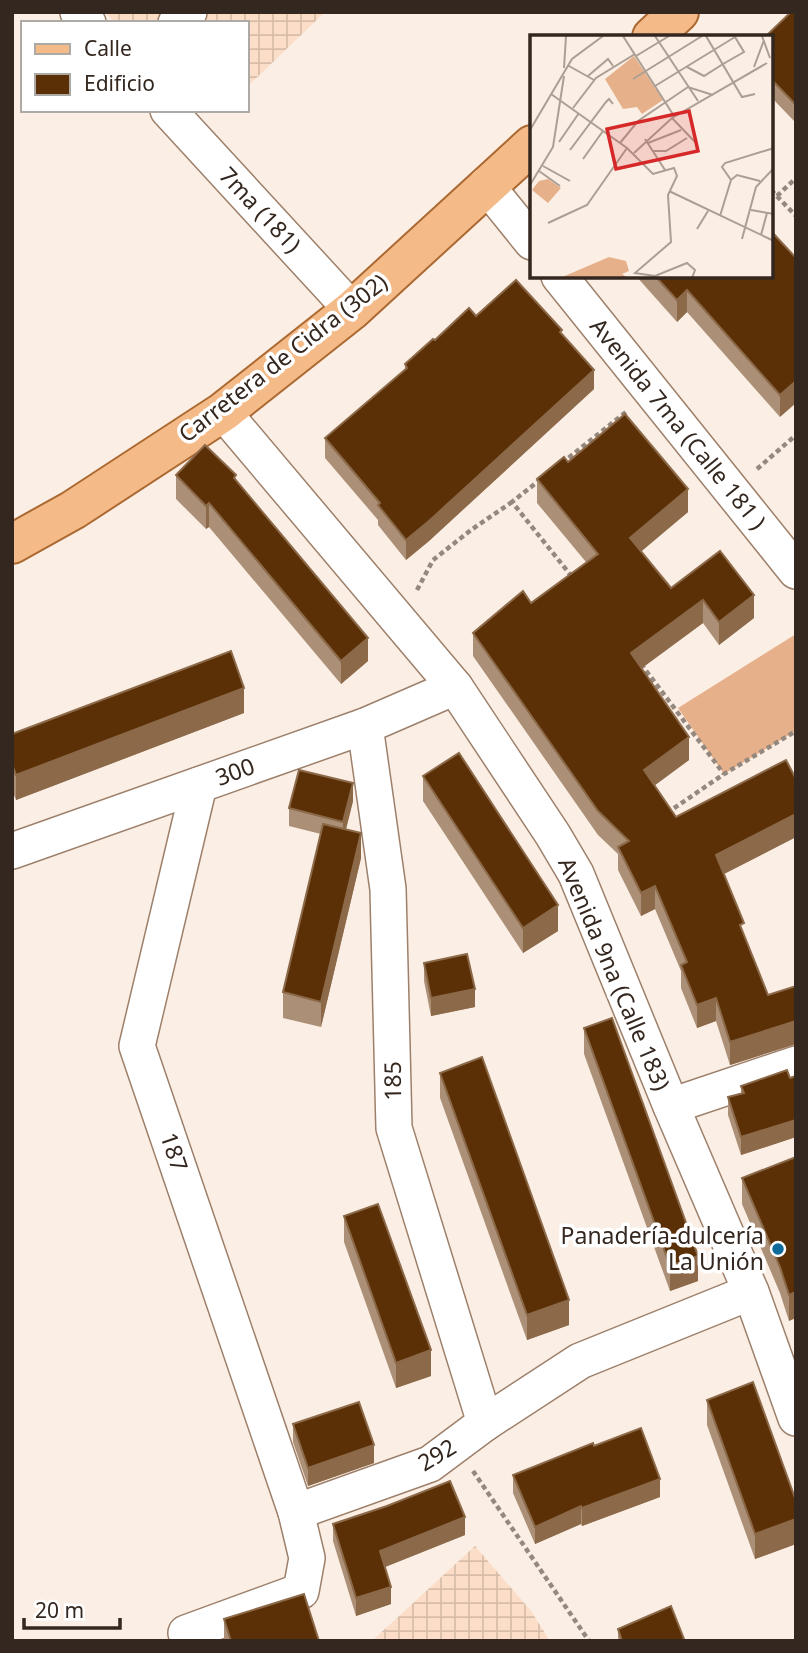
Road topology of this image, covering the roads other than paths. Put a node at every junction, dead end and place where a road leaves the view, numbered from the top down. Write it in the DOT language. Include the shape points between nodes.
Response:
graph roads {
  1 [pos="679,12"];
  2 [pos="654,35"];
  3 [pos="171,112"];
  4 [pos="530,146"];
  5 [pos="486,185"];
  6 [pos="530,241"];
  7 [pos="561,278"];
  8 [pos="352,310"];
  9 [pos="223,412"];
  10 [pos="12,544"];
  11 [pos="796,571"];
  12 [pos="455,687"];
  13 [pos="366,726"];
  14 [pos="199,785"];
  15 [pos="12,851"];
  16 [pos="796,1064"];
  17 [pos="671,1106"];
  18 [pos="751,1292"];
  19 [pos="783,1343"];
  20 [pos="796,1418"];
  21 [pos="485,1423"];
  22 [pos="296,1512"];
  23 [pos="186,1633"];
  1 -- 2 [label="main road"];
  3 -- 8 [label="street, 7ma (181)"];
  4 -- 5 [label="main road, Carretera de Cidra (302)"];
  5 -- 6 [label="street"];
  5 -- 8 [label="main road, Carretera de Cidra (302)"];
  7 -- 11 [label="street, Avenida 7ma (Calle 181 )"];
  8 -- 9 [label="main road, Carretera de Cidra (302)"];
  9 -- 10 [label="main road, Carretera de Cidra (302)" via="73,510"];
  9 -- 12 [label="street, Avenida 9na (Calle 183)"];
  12 -- 13 [label="street, 300"];
  12 -- 17 [label="street, Avenida 9na (Calle 183)" via="576,874"];
  13 -- 14 [label="street, 300"];
  13 -- 21 [label="street, 185" via="388,889 394,1128"];
  14 -- 15 [label="street, 300"];
  14 -- 22 [label="street, 187" via="137,1046"];
  16 -- 17 [label="street"];
  17 -- 18 [label="street, Avenida 9na (Calle 183)"];
  18 -- 19 [label="street, Avenida 9na (Calle 183)"];
  18 -- 21 [label="street, 292" via="580,1361"];
  19 -- 20 [label="street, Avenida 9na (Calle 183)"];
  21 -- 22 [label="street, 292" via="430,1464"];
  22 -- 23 [label="street" via="307,1558 301,1591"];
}
